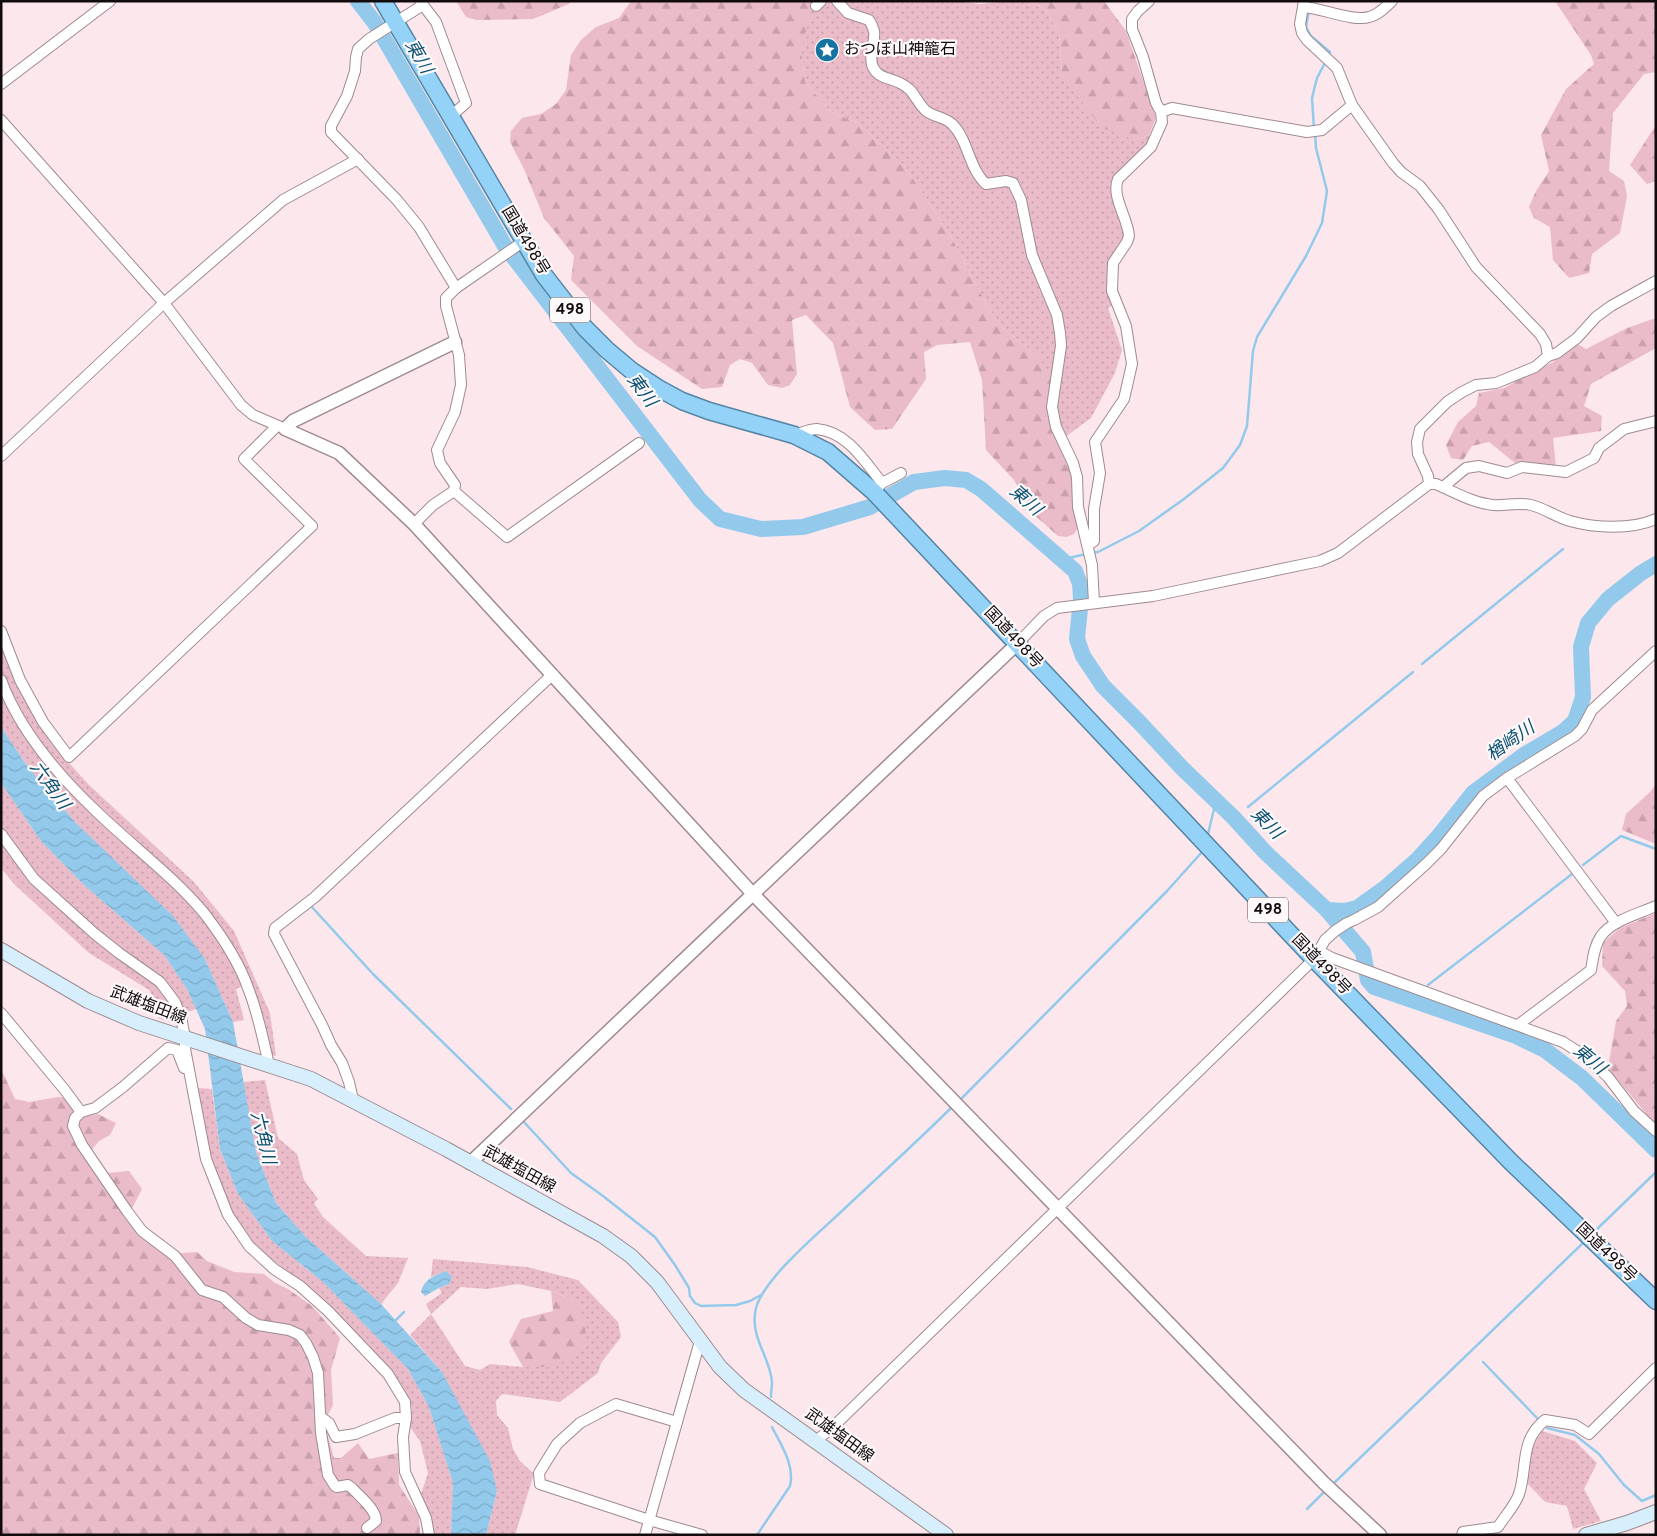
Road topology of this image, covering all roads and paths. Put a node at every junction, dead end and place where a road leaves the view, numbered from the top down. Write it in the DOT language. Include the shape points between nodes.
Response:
graph roads {
  1 [pos="110,1"];
  2 [pos="383,1"];
  3 [pos="837,1"];
  4 [pos="1149,1"];
  5 [pos="1392,1"];
  6 [pos="422,3"];
  7 [pos="1307,5"];
  8 [pos="392,26"];
  9 [pos="1,84"];
  10 [pos="1352,105"];
  11 [pos="1161,112"];
  12 [pos="451,116"];
  13 [pos="1,120"];
  14 [pos="358,159"];
  15 [pos="521,243"];
  16 [pos="1656,281"];
  17 [pos="456,288"];
  18 [pos="164,303"];
  19 [pos="455,342"];
  20 [pos="1548,356"];
  21 [pos="1656,421"];
  22 [pos="281,427"];
  23 [pos="639,443"];
  24 [pos="1,456"];
  25 [pos="901,474"];
  26 [pos="1429,484"];
  27 [pos="878,487"];
  28 [pos="1443,487"];
  29 [pos="454,491"];
  30 [pos="1656,519"];
  31 [pos="414,524"];
  32 [pos="1088,545"];
  33 [pos="1092,603"];
  34 [pos="1,631"];
  35 [pos="1018,643"];
  36 [pos="1656,651"];
  37 [pos="553,674"];
  38 [pos="1,680"];
  39 [pos="1507,778"];
  40 [pos="1,834"];
  41 [pos="753,894"];
  42 [pos="1656,906"];
  43 [pos="1616,923"];
  44 [pos="1,950"];
  45 [pos="1316,955"];
  46 [pos="1,1013"];
  47 [pos="1518,1025"];
  48 [pos="187,1039"];
  49 [pos="267,1064"];
  50 [pos="190,1076"];
  51 [pos="353,1100"];
  52 [pos="81,1112"];
  53 [pos="1656,1131"];
  54 [pos="470,1163"];
  55 [pos="1057,1208"];
  56 [pos="1656,1301"];
  57 [pos="700,1341"];
  58 [pos="1656,1368"];
  59 [pos="321,1417"];
  60 [pos="406,1418"];
  61 [pos="677,1422"];
  62 [pos="816,1441"];
  63 [pos="1656,1512"];
  64 [pos="649,1520"];
  65 [pos="367,1528"];
  66 [pos="429,1535"];
  67 [pos="644,1535"];
  68 [pos="702,1535"];
  69 [pos="946,1535"];
  70 [pos="1380,1535"];
  71 [pos="1462,1535"];
  72 [pos="1586,1535"];
  1 -- 9 [label="street"];
  2 -- 8 [label="highway, 国道498号 / 498"];
  3 -- 32 [label="street" via="848,13 869,20 874,29 872,65 875,71 881,77 909,87 925,110 952,124 982,181 986,184 1006,181 1017,188 1032,255 1057,315 1061,346 1052,407 1056,426 1077,477 1078,507"];
  4 -- 11 [label="street" via="1132,19 1132,29"];
  5 -- 7 [label="street" via="1379,13 1361,18"];
  6 -- 8 [label="street"];
  6 -- 12 [label="street" via="443,37 466,103"];
  7 -- 10 [label="street" via="1300,24 1302,33 1338,68"];
  8 -- 12 [label="highway, 国道498号 / 498"];
  8 -- 14 [label="street" via="358,49 350,87 331,126 335,138"];
  10 -- 11 [label="street" via="1322,130 1307,132 1172,108"];
  10 -- 20 [label="street" via="1393,163 1420,186 1439,210 1476,267 1540,334"];
  11 -- 32 [label="street" via="1162,122 1151,147 1117,183 1116,191 1129,236 1113,263 1112,290 1126,326 1132,364 1124,398 1095,442 1100,473 1094,509 1094,542"];
  12 -- 15 [label="highway, 国道498号 / 498"];
  13 -- 18 [label="street"];
  14 -- 17 [label="street" via="419,227"];
  14 -- 18 [label="street" via="284,200"];
  15 -- 17 [label="street"];
  15 -- 27 [label="highway, 国道498号 / 498" via="585,328 632,371 682,401 794,435 828,452"];
  16 -- 20 [label="street" via="1596,317 1577,338"];
  17 -- 19 [label="street" via="446,298"];
  18 -- 22 [label="street" via="241,405 253,415"];
  18 -- 24 [label="street"];
  19 -- 22 [label="street"];
  19 -- 29 [label="street" via="461,385 456,412 437,450 440,462 455,485"];
  20 -- 26 [label="street" via="1535,366 1504,380 1476,385 1462,392 1420,429 1418,454"];
  21 -- 28 [label="street" via="1624,429 1599,448 1594,458 1566,472 1522,467 1507,473 1479,466 1466,468"];
  22 -- 31 [label="street" via="339,454"];
  22 -- 34 [label="street" via="244,459 312,526 69,757 43,722 20,680"];
  23 -- 29 [label="street" via="507,537"];
  25 -- 27 [label="street"];
  26 -- 28 [label="street"];
  26 -- 33 [label="street" via="1338,553 1320,561 1153,596"];
  27 -- 35 [label="highway, 国道498号 / 498" via="891,510"];
  28 -- 30 [label="street" via="1485,504 1532,505 1586,524 1620,527"];
  29 -- 31 [label="street" via="433,505"];
  31 -- 37 [label="street"];
  32 -- 33 [label="street" via="1092,565"];
  33 -- 35 [label="street" via="1056,608"];
  35 -- 41 [label="street"];
  35 -- 45 [label="highway, 国道498号 / 498"];
  36 -- 39 [label="street" via="1592,710 1575,736"];
  37 -- 41 [label="street"];
  37 -- 51 [label="street" via="315,897 275,928 274,934 342,1063"];
  38 -- 49 [label="street" via="27,730 57,770 204,913 248,986"];
  39 -- 43 [label="street"];
  39 -- 45 [label="street" via="1483,796 1426,864 1378,907 1335,931"];
  40 -- 48 [label="street" via="34,879 95,934 160,982 175,1002"];
  41 -- 54 [label="street"];
  41 -- 55 [label="street"];
  42 -- 43 [label="street"];
  43 -- 47 [label="street" via="1601,936 1590,970"];
  44 -- 48 [label="main road, 武雄塩田線" via="88,1001"];
  45 -- 47 [label="street" via="1358,966"];
  45 -- 55 [label="street"];
  45 -- 56 [label="highway, 国道498号 / 498" via="1510,1161"];
  46 -- 52 [label="street"];
  47 -- 53 [label="street" via="1563,1042 1588,1058 1608,1077 1634,1112"];
  48 -- 49 [label="main road, 武雄塩田線"];
  48 -- 50 [label="street" via="184,1049"];
  49 -- 51 [label="main road, 武雄塩田線" via="311,1079"];
  50 -- 52 [label="street" via="184,1070 177,1050 168,1048 95,1108"];
  50 -- 60 [label="street" via="206,1159 228,1214 249,1246 328,1311 388,1374 405,1402"];
  51 -- 54 [label="main road, 武雄塩田線"];
  52 -- 59 [label="street" via="73,1126 82,1145 142,1230 175,1256 202,1290 223,1297 258,1325 300,1335 313,1356 318,1372"];
  54 -- 57 [label="main road, 武雄塩田線" via="603,1236 631,1256 657,1282"];
  55 -- 62 [label="street"];
  55 -- 70 [label="street" via="1318,1476"];
  57 -- 61 [label="street"];
  57 -- 62 [label="main road, 武雄塩田線" via="744,1390"];
  58 -- 71 [label="street" via="1589,1434 1575,1425 1546,1420 1538,1426 1525,1454 1518,1498 1498,1527 1462,1532"];
  59 -- 60 [label="street" via="329,1423 336,1437 355,1434 395,1418"];
  59 -- 65 [label="street" via="328,1475 335,1486 348,1485 352,1488 373,1511 376,1521"];
  60 -- 66 [label="street" via="403,1437 405,1472 426,1518"];
  61 -- 64 [label="street"];
  61 -- 64 [label="street" via="616,1404 580,1423 557,1444 539,1473 540,1484"];
  62 -- 69 [label="main road, 武雄塩田線"];
  63 -- 72 [label="main road"];
  64 -- 67 [label="street"];
  64 -- 68 [label="street"];
}
